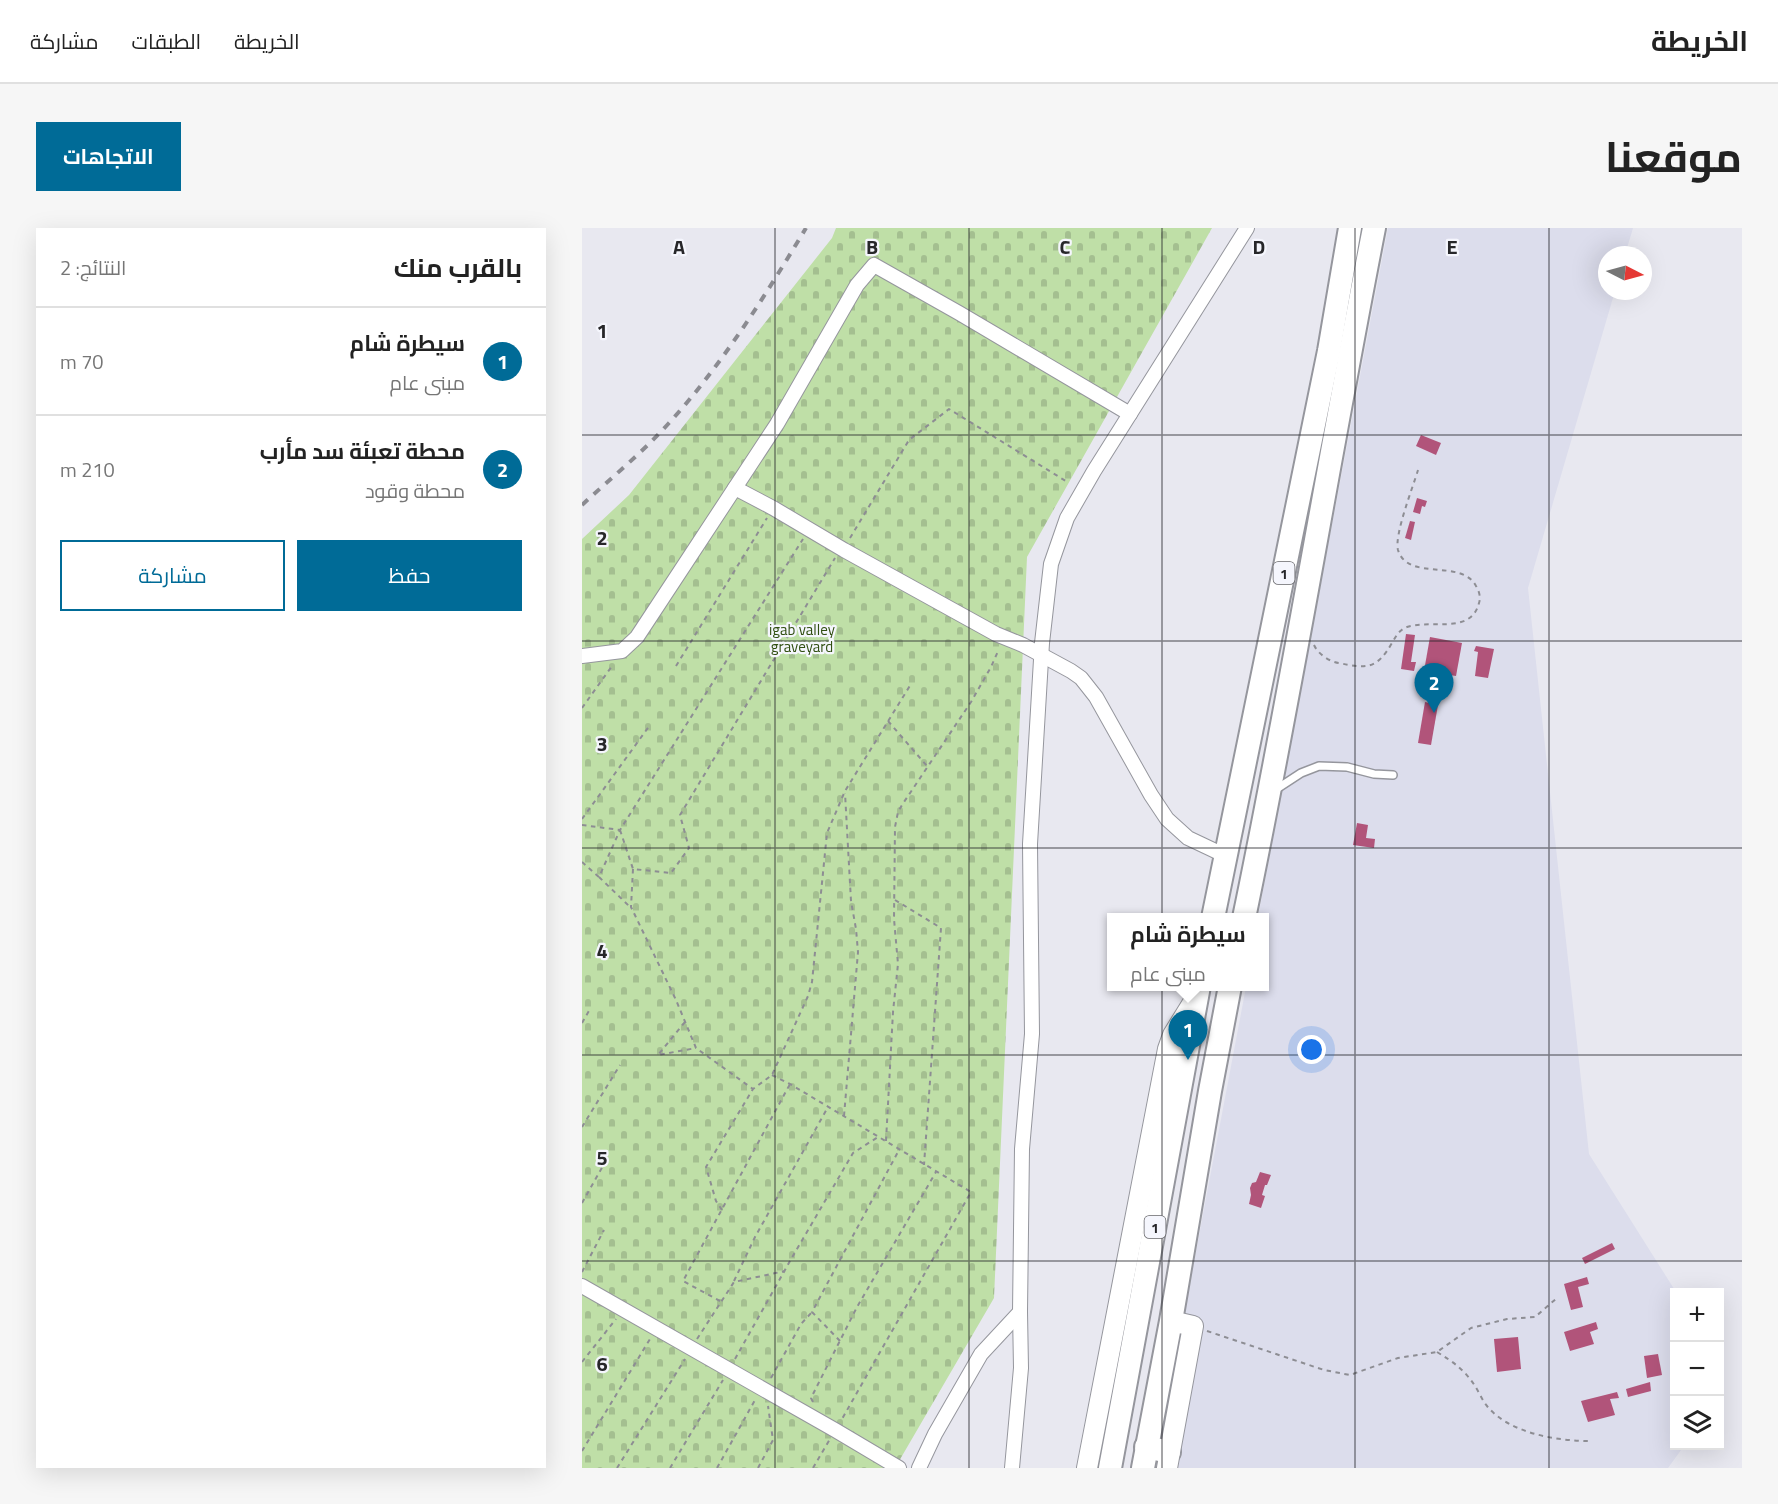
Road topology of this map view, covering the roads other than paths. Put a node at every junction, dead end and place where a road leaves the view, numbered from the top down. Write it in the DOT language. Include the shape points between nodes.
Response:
graph roads {
  1 [pos="1247,228"];
  2 [pos="1350,228"];
  3 [pos="1374,228"];
  4 [pos="1130,414"];
  5 [pos="735,488"];
  6 [pos="1041,655"];
  7 [pos="582,656"];
  8 [pos="1393,775"];
  9 [pos="1270,793"];
  10 [pos="1226,856"];
  11 [pos="1215,913"];
  12 [pos="1246,913"];
  13 [pos="1198,991"];
  14 [pos="1229,991"];
  15 [pos="1143,1231"];
  16 [pos="582,1286"];
  17 [pos="1020,1312"];
  18 [pos="1139,1315"];
  19 [pos="1171,1321"];
  20 [pos="1144,1457"];
  21 [pos="1168,1460"];
  22 [pos="899,1468"];
  23 [pos="920,1468"];
  24 [pos="1012,1468"];
  25 [pos="1087,1468"];
  26 [pos="1110,1468"];
  1 -- 4 [label="street"];
  2 -- 10 [label="highway, 1" via="1329,351"];
  3 -- 9 [label="highway, 1"];
  4 -- 5 [label="street" via="874,265 857,285 777,424"];
  4 -- 6 [label="street" via="1067,518 1052,564"];
  5 -- 6 [label="street" via="1003,638"];
  5 -- 7 [label="street" via="637,637 622,651"];
  6 -- 10 [label="street" via="1071,671 1089,687 1167,819 1188,838"];
  6 -- 17 [label="street" via="1030,844 1032,1034 1022,1149"];
  8 -- 9 [label="lane" via="1319,766"];
  9 -- 12 [label="highway, 1"];
  10 -- 11 [label="highway, 1"];
  13 -- 15 [label="highway, 1"];
  14 -- 19 [label="highway, 1"];
  15 -- 18 [label="highway, 1"];
  15 -- 25 [label="main road"];
  16 -- 22 [label="street"];
  17 -- 23 [label="street" via="981,1354"];
  17 -- 24 [label="street" via="1021,1368"];
  18 -- 19 [label="highway"];
  18 -- 26 [label="highway, 1"];
  19 -- 20 [label="highway, 1"];
  19 -- 21 [label="main road" via="1193,1326"];
  20 -- 21 [label="highway"];
}
